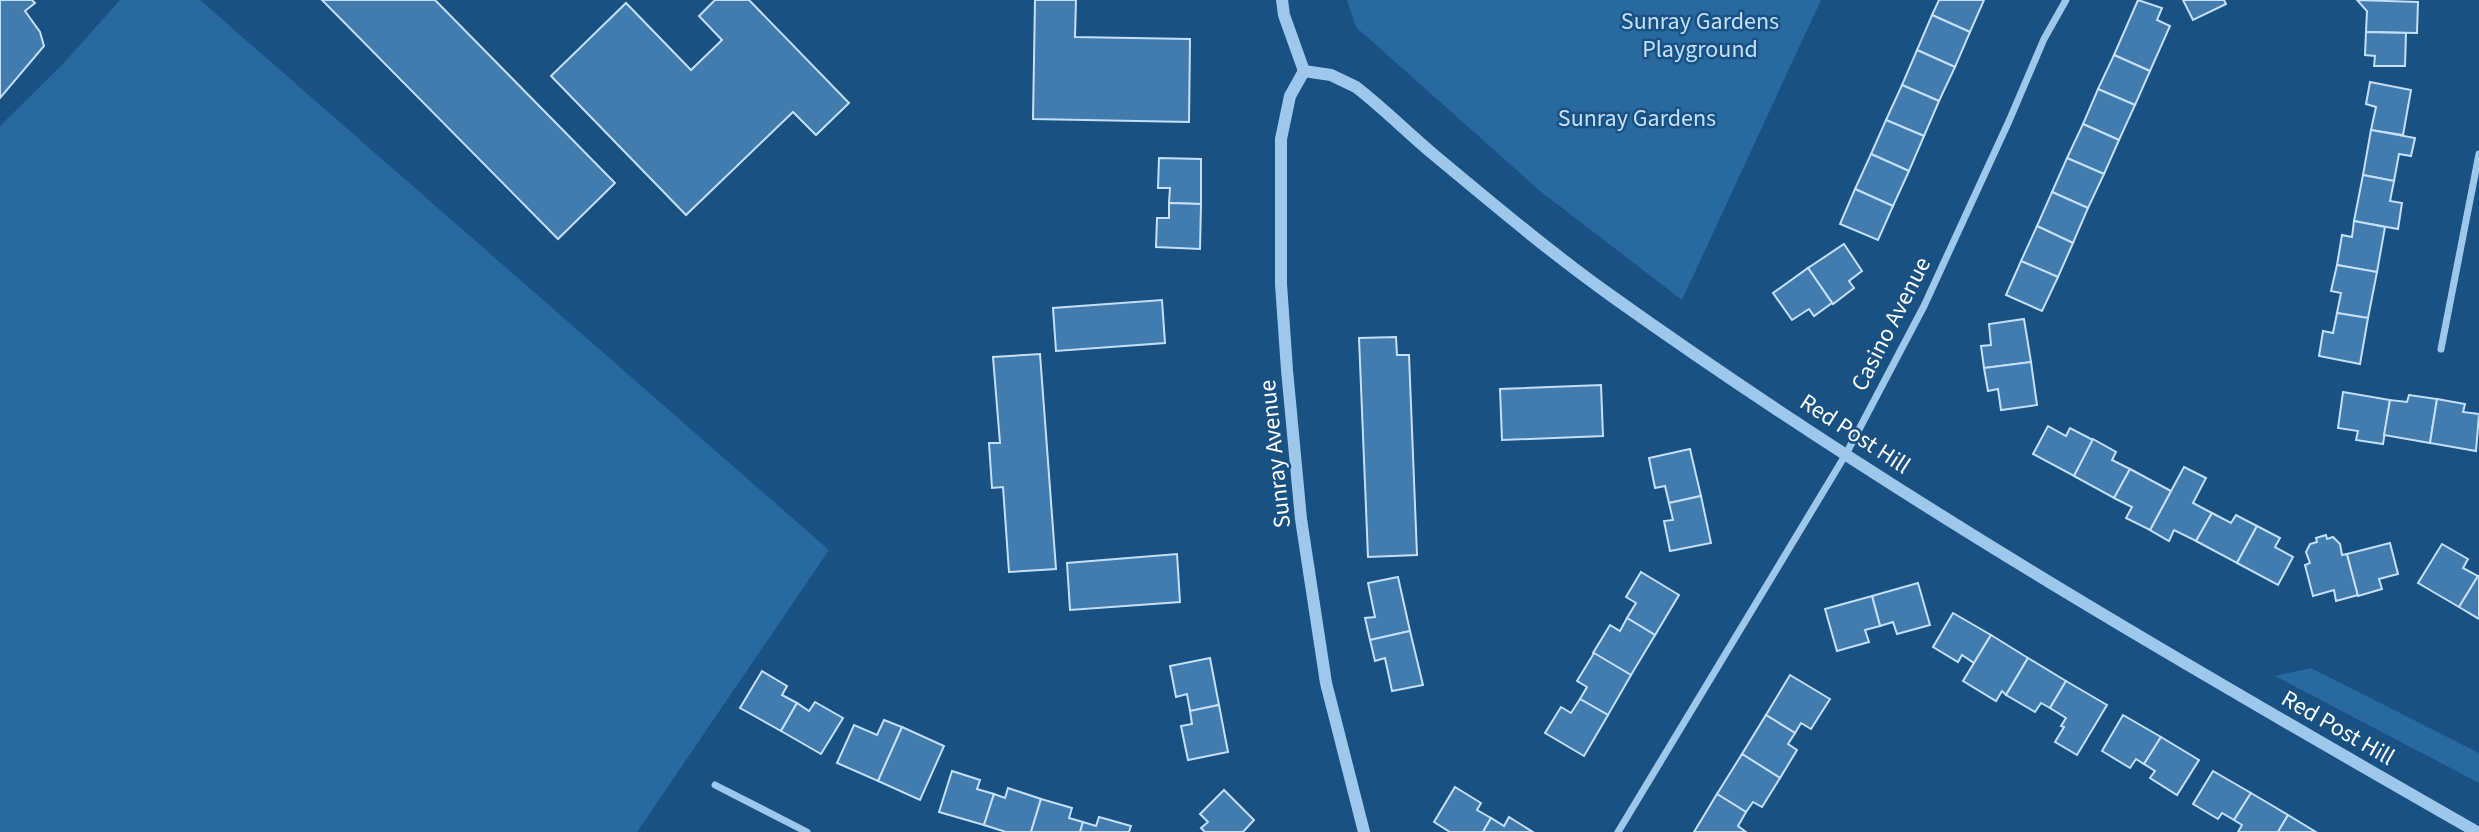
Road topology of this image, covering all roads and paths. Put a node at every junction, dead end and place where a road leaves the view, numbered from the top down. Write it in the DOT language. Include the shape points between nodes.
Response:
graph roads {
  1 [pos="1282,0"];
  2 [pos="2066,0"];
  3 [pos="1304,71"];
  4 [pos="2479,154"];
  5 [pos="2441,349"];
  6 [pos="1846,454"];
  7 [pos="715,785"];
  8 [pos="807,832"];
  9 [pos="1364,832"];
  10 [pos="1618,832"];
  11 [pos="2477,832"];
  1 -- 3 [label="street"];
  2 -- 6 [label="street, Casino Avenue" via="2043,39 1924,306"];
  3 -- 6 [label="street, Red Post Hill" via="1331,75 1356,87 1560,257"];
  3 -- 9 [label="street, Sunray Avenue" via="1290,96 1281,139 1287,370 1301,519 1326,683"];
  4 -- 5 [label="street"];
  6 -- 10 [label="street, Casino Avenue"];
  6 -- 11 [label="street, Red Post Hill" via="2239,696"];
  7 -- 8 [label="street"];
}
